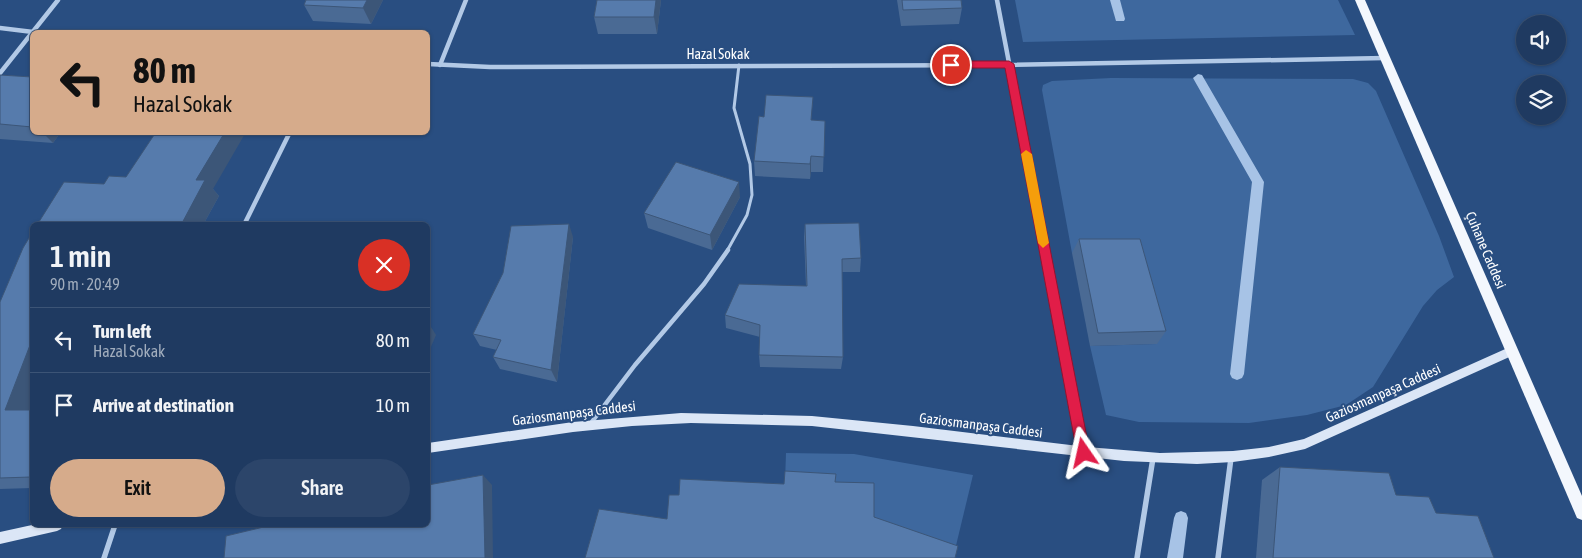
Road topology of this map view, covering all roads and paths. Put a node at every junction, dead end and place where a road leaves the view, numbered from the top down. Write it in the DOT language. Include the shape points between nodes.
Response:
graph roads {
  1 [pos="58,0"];
  2 [pos="466,0"];
  3 [pos="997,0"];
  4 [pos="1360,0"];
  5 [pos="0,28"];
  6 [pos="34,30"];
  7 [pos="30,32"];
  8 [pos="30,35"];
  9 [pos="1385,58"];
  10 [pos="430,64"];
  11 [pos="1009,64"];
  12 [pos="440,65"];
  13 [pos="739,65"];
  14 [pos="0,73"];
  15 [pos="289,135"];
  16 [pos="245,222"];
  17 [pos="1512,351"];
  18 [pos="590,425"];
  19 [pos="430,448"];
  20 [pos="1084,453"];
  21 [pos="1153,458"];
  22 [pos="1231,458"];
  23 [pos="1582,513"];
  24 [pos="48,527"];
  25 [pos="114,527"];
  26 [pos="0,538"];
  27 [pos="104,558"];
  28 [pos="1137,558"];
  29 [pos="1218,558"];
  1 -- 6 [label="street"];
  2 -- 12 [label="street"];
  3 -- 11 [label="street"];
  4 -- 9 [label="main road, Çuhane Caddesi"];
  5 -- 7 [label="street"];
  8 -- 14 [label="street"];
  9 -- 11 [label="street, Hazal Sokak"];
  9 -- 17 [label="main road, Çuhane Caddesi"];
  10 -- 12 [label="street, Hazal Sokak"];
  11 -- 13 [label="street, Hazal Sokak"];
  11 -- 20 [label="street"];
  12 -- 13 [label="street, Hazal Sokak" via="490,68"];
  13 -- 18 [label="lane" via="735,113 751,172 750,207 734,240 709,276 633,367"];
  15 -- 16 [label="street"];
  17 -- 22 [label="street, Gaziosmanpaşa Caddesi" via="1305,444 1277,452"];
  17 -- 23 [label="main road, Çuhane Caddesi"];
  18 -- 19 [label="street, Gaziosmanpaşa Caddesi"];
  18 -- 20 [label="street, Gaziosmanpaşa Caddesi" via="663,418 808,421"];
  20 -- 21 [label="street, Gaziosmanpaşa Caddesi"];
  21 -- 22 [label="street, Gaziosmanpaşa Caddesi"];
  21 -- 28 [label="street"];
  22 -- 29 [label="street"];
  24 -- 26 [label="street"];
  25 -- 27 [label="street"];
}
